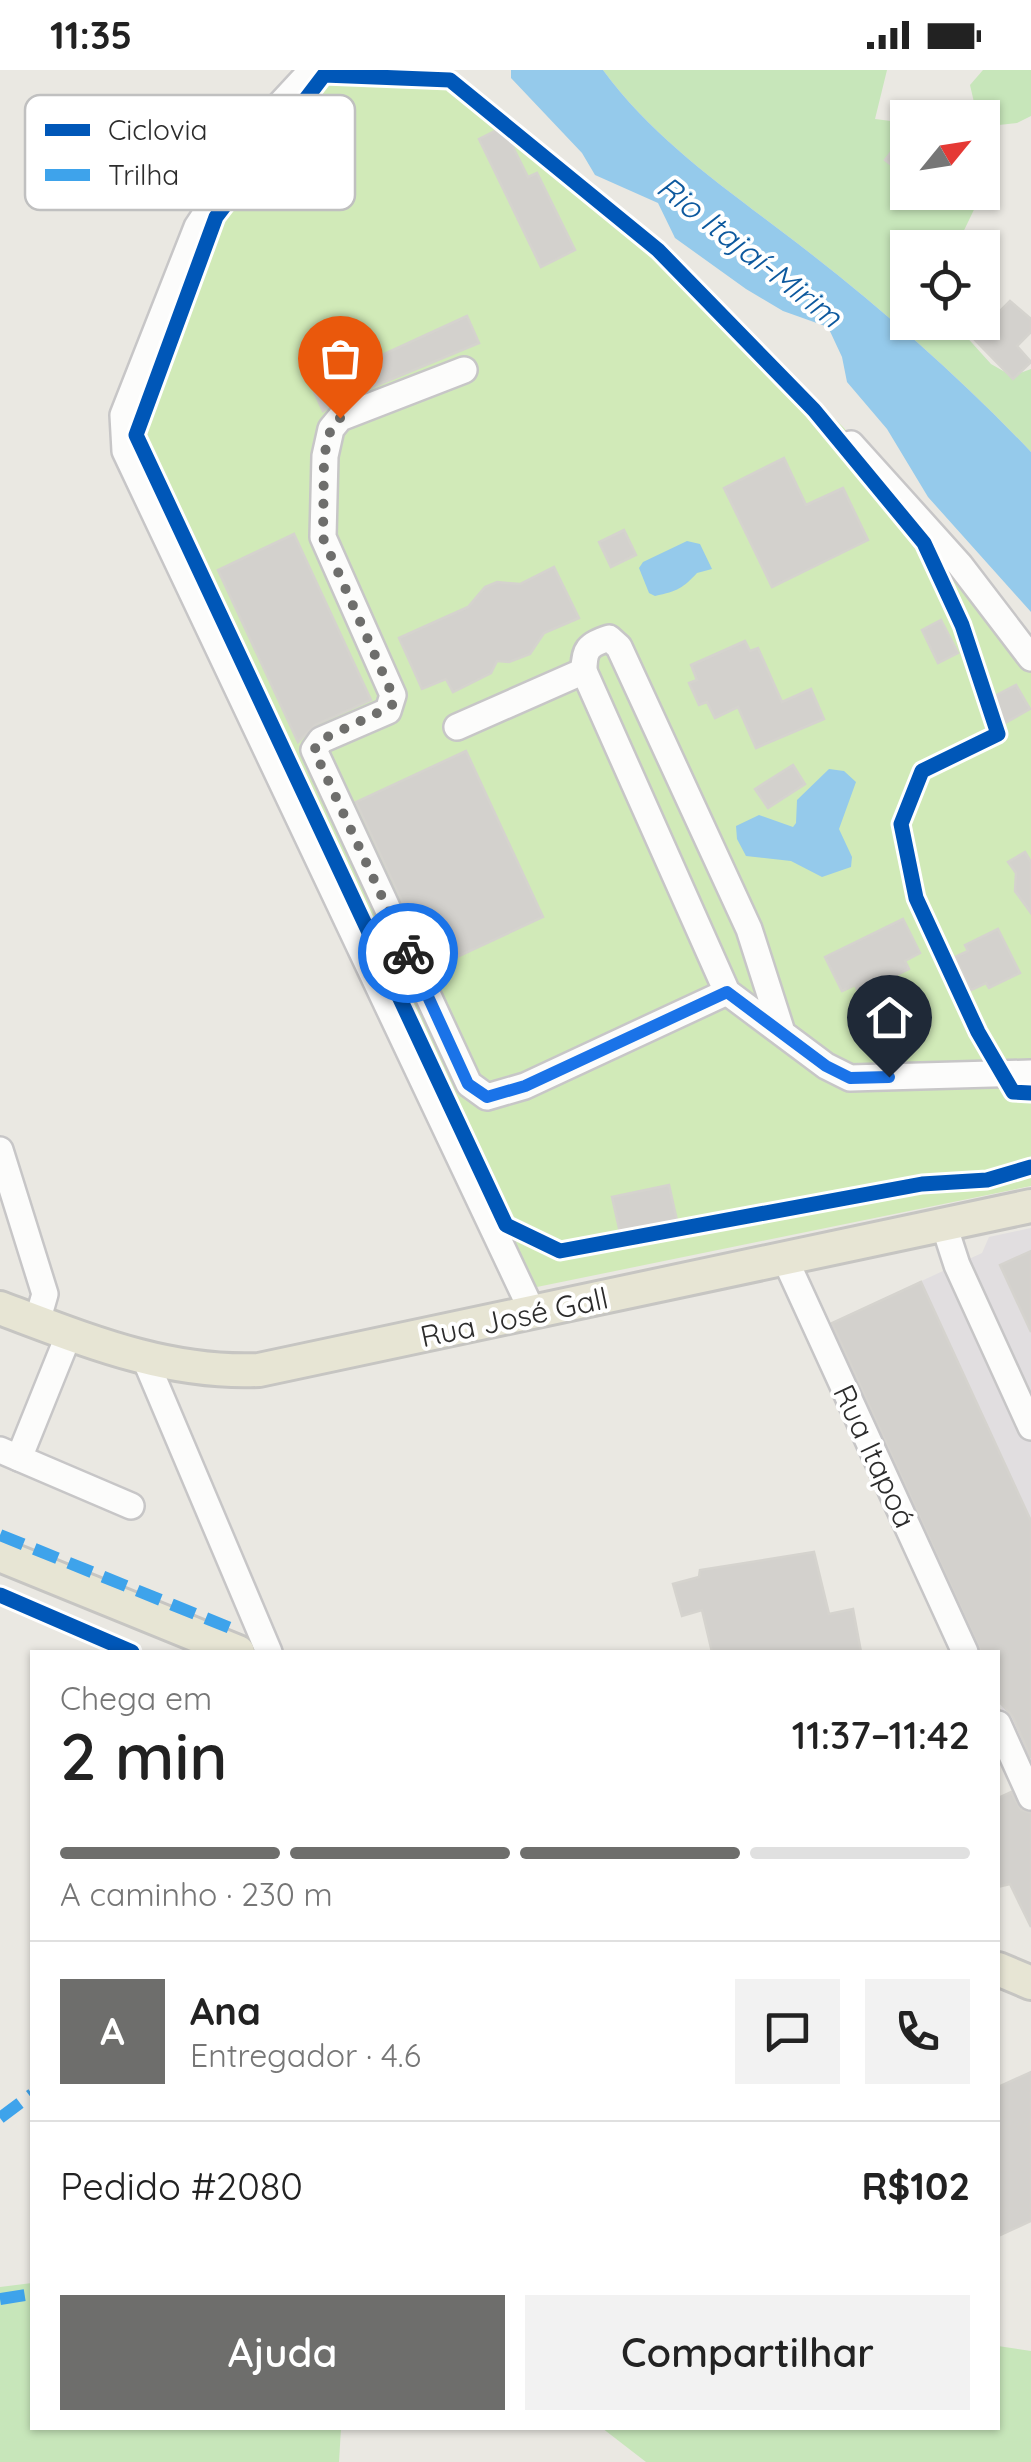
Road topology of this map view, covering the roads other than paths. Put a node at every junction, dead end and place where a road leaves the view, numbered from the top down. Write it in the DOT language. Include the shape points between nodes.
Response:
graph roads {
  1 [pos="312,70"];
  2 [pos="289,95"];
  3 [pos="208,210"];
  4 [pos="464,370"];
  5 [pos="851,444"];
  6 [pos="1031,658"];
  7 [pos="584,671"];
  8 [pos="456,727"];
  9 [pos="727,992"];
  10 [pos="781,1028"];
  11 [pos="1031,1073"];
  12 [pos="0,1150"];
  13 [pos="1031,1206"];
  14 [pos="944,1225"];
  15 [pos="785,1258"];
  16 [pos="0,1308"];
  17 [pos="533,1314"];
  18 [pos="37,1322"];
  19 [pos="69,1334"];
  20 [pos="145,1359"];
  21 [pos="1031,1428"];
  22 [pos="10,1454"];
  23 [pos="131,1506"];
  24 [pos="0,1555"];
  25 [pos="0,1576"];
  26 [pos="181,1650"];
  27 [pos="233,1650"];
  28 [pos="268,1650"];
  29 [pos="964,1650"];
  30 [pos="1000,1728"];
  31 [pos="1031,1797"];
  32 [pos="1000,1970"];
  33 [pos="1031,1983"];
  34 [pos="1000,1987"];
  35 [pos="1031,2000"];
  1 -- 2 [label="street"];
  3 -- 17 [label="street" via="123,415 124,451"];
  4 -- 9 [label="street" via="340,418 331,428 323,538 393,696 388,710 321,740 314,750 468,1084 487,1097 525,1086"];
  5 -- 6 [label="street" via="960,565"];
  7 -- 8 [label="street"];
  7 -- 9 [label="street"];
  7 -- 10 [label="street" via="590,644 609,638 619,647 749,929"];
  9 -- 10 [label="street"];
  10 -- 11 [label="street" via="850,1078"];
  12 -- 18 [label="street" via="44,1294"];
  13 -- 14 [label="main road, Rua José Gall"];
  14 -- 15 [label="main road, Rua José Gall"];
  14 -- 21 [label="street"];
  15 -- 17 [label="main road, Rua José Gall"];
  15 -- 29 [label="street, Rua Itapoá"];
  16 -- 18 [label="main road, Rua José Gall"];
  17 -- 20 [label="main road, Rua José Gall" via="260,1370 187,1369"];
  18 -- 19 [label="main road, Rua José Gall"];
  19 -- 20 [label="main road, Rua José Gall"];
  19 -- 22 [label="street"];
  20 -- 28 [label="street"];
  22 -- 23 [label="street"];
  24 -- 27 [label="main road"];
  25 -- 26 [label="main road"];
  30 -- 31 [label="street"];
  32 -- 33 [label="main road"];
  34 -- 35 [label="main road"];
}
